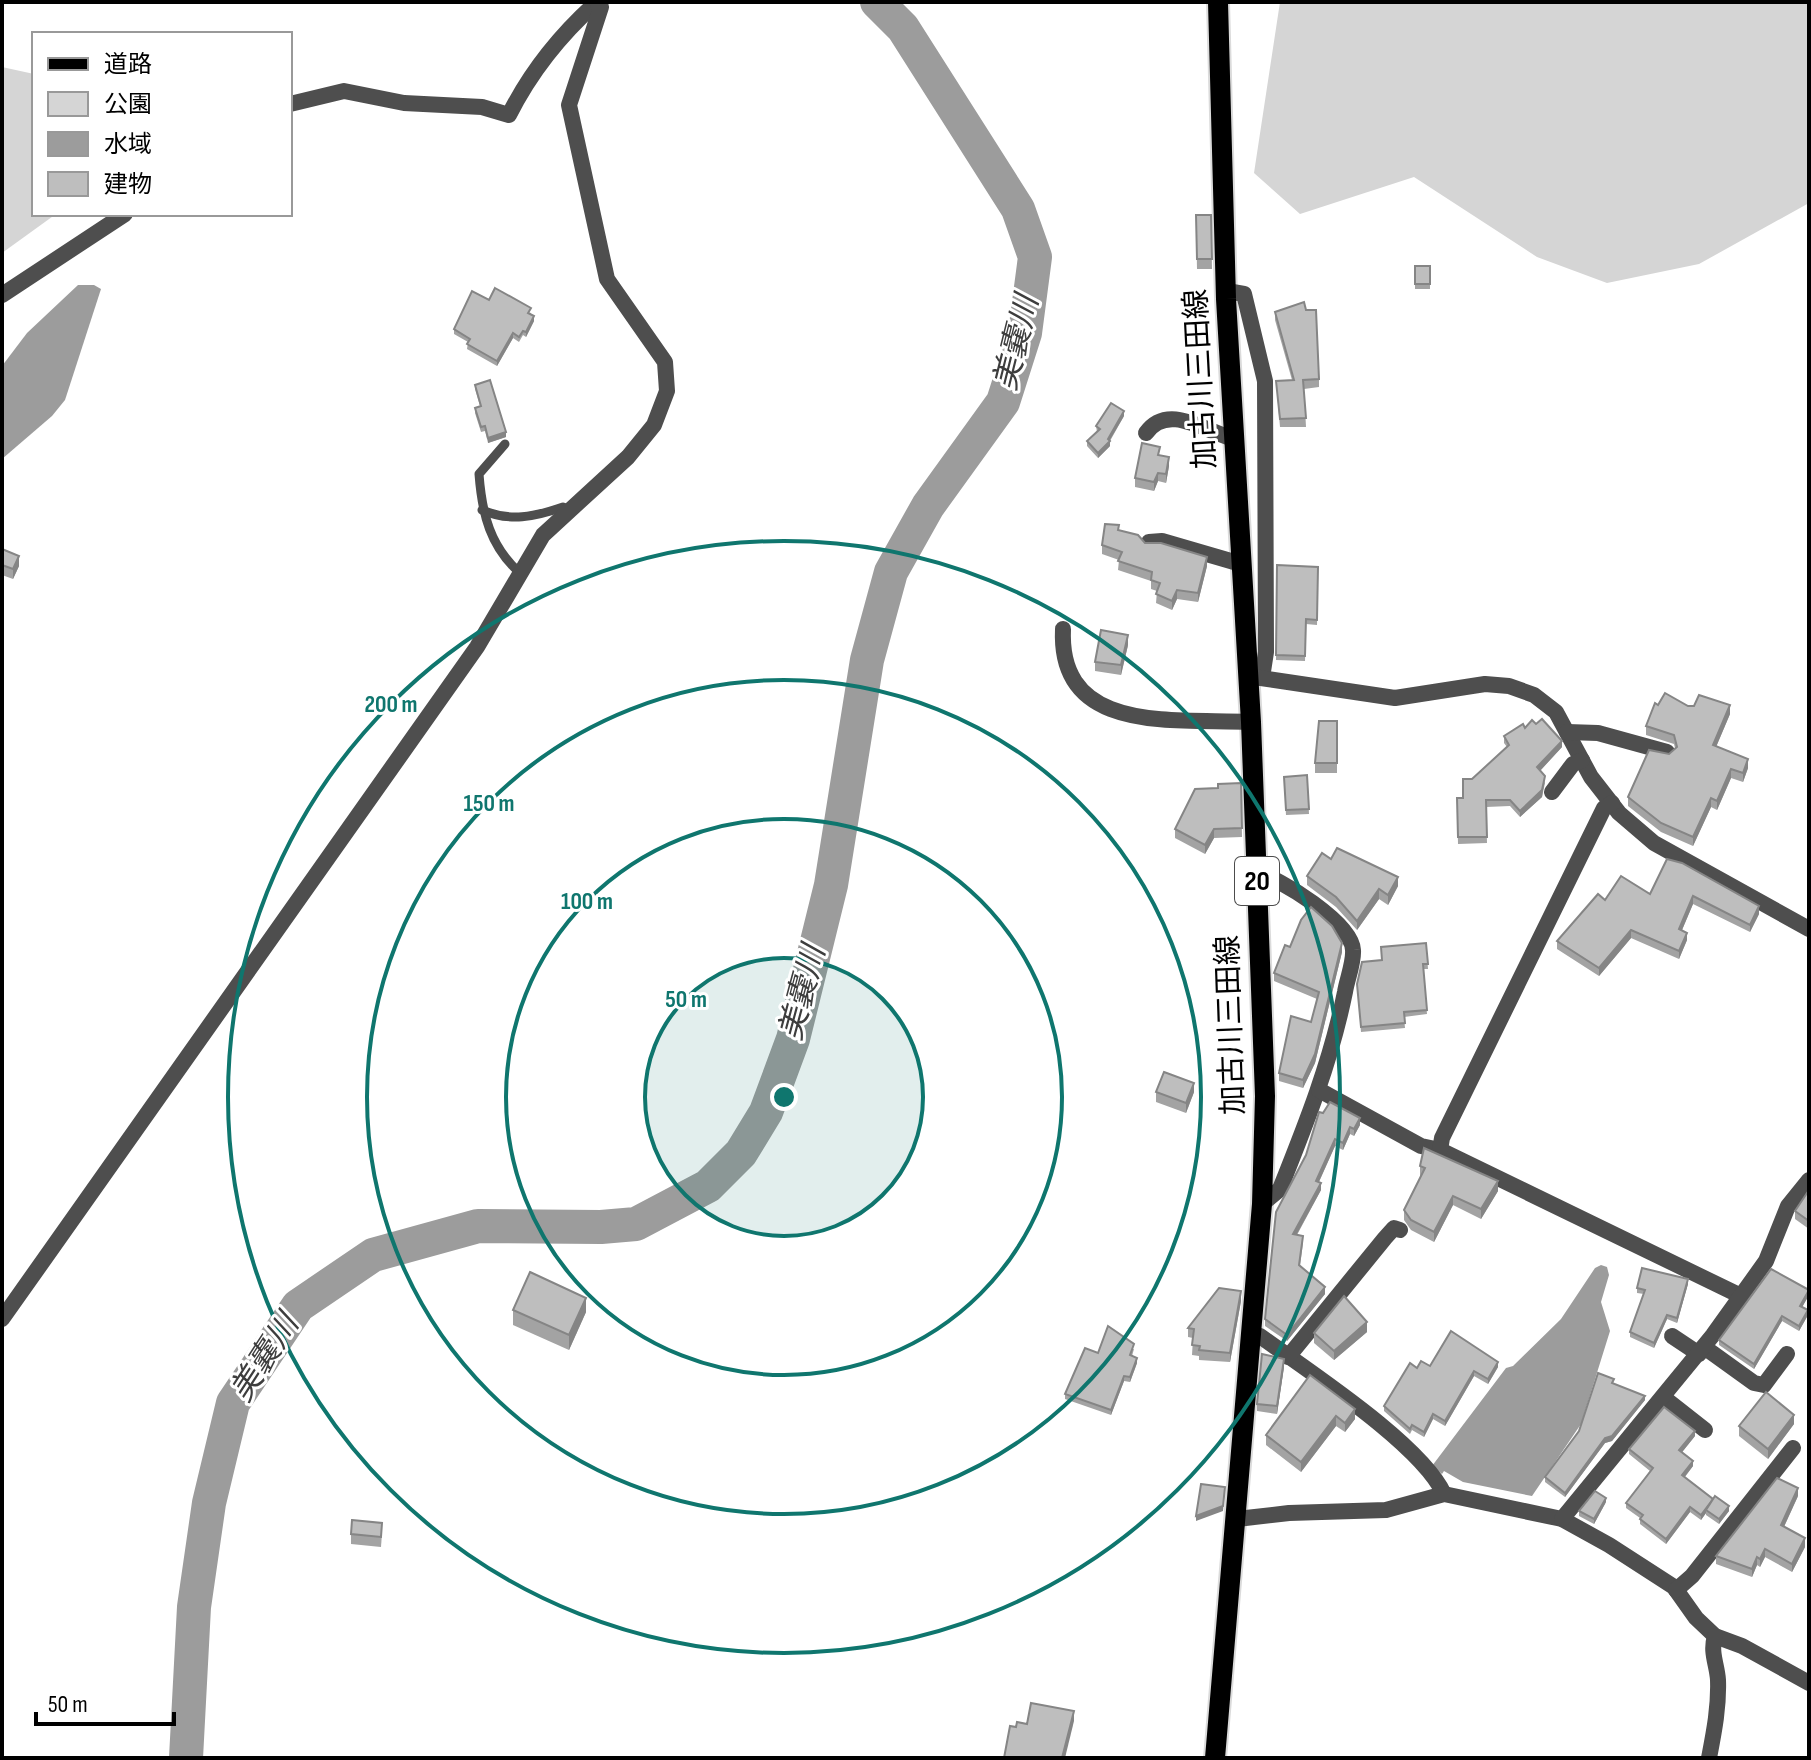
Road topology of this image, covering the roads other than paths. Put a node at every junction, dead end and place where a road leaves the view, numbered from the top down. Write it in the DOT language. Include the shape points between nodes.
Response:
graph roads {
  1 [pos="597,2"];
  2 [pos="1218,2"];
  3 [pos="292,104"];
  4 [pos="122,216"];
  5 [pos="1227,291"];
  6 [pos="2,295"];
  7 [pos="1146,433"];
  8 [pos="1234,439"];
  9 [pos="505,444"];
  10 [pos="482,510"];
  11 [pos="570,511"];
  12 [pos="1149,542"];
  13 [pos="1241,564"];
  14 [pos="521,574"];
  15 [pos="1063,629"];
  16 [pos="1254,677"];
  17 [pos="1251,722"];
  18 [pos="1567,732"];
  19 [pos="1667,752"];
  20 [pos="1582,760"];
  21 [pos="1552,792"];
  22 [pos="1612,803"];
  23 [pos="1256,872"];
  24 [pos="1809,929"];
  25 [pos="1319,1090"];
  26 [pos="1440,1150"];
  27 [pos="1809,1180"];
  28 [pos="1262,1204"];
  29 [pos="1400,1230"];
  30 [pos="1741,1296"];
  31 [pos="2,1319"];
  32 [pos="1252,1334"];
  33 [pos="1672,1336"];
  34 [pos="1701,1351"];
  35 [pos="1787,1354"];
  36 [pos="1288,1357"];
  37 [pos="1663,1397"];
  38 [pos="1705,1430"];
  39 [pos="1793,1448"];
  40 [pos="1444,1494"];
  41 [pos="1237,1519"];
  42 [pos="1562,1519"];
  43 [pos="1676,1590"];
  44 [pos="1715,1636"];
  45 [pos="1809,1683"];
  46 [pos="1215,1758"];
  47 [pos="1709,1758"];
  1 -- 3 [label="street" via="525,83 509,115 482,107 404,103 344,91"];
  1 -- 11 [label="street" via="601,7 569,105 581,169 607,279 660,353 669,376 654,425"];
  2 -- 5 [label="main road, 加古川三田線 / 20"];
  4 -- 6 [label="street"];
  5 -- 8 [label="main road, 加古川三田線 / 20"];
  5 -- 16 [label="street" via="1244,294 1265,381 1266,652"];
  7 -- 8 [label="street" via="1153,423 1167,418"];
  8 -- 13 [label="main road, 加古川三田線 / 20"];
  9 -- 10 [label="lane" via="479,474"];
  10 -- 11 [label="lane" via="521,518 563,507"];
  10 -- 14 [label="lane" via="491,537"];
  11 -- 14 [label="street" via="543,535"];
  12 -- 13 [label="street"];
  13 -- 16 [label="main road, 加古川三田線 / 20"];
  14 -- 31 [label="street" via="477,647"];
  15 -- 17 [label="street" via="1062,653 1084,695 1100,707 1138,716"];
  16 -- 17 [label="main road, 加古川三田線 / 20"];
  16 -- 18 [label="street" via="1395,698 1485,684 1509,686 1534,695 1556,712"];
  17 -- 23 [label="main road, 加古川三田線 / 20"];
  18 -- 19 [label="street" via="1598,733"];
  18 -- 20 [label="street"];
  20 -- 21 [label="street"];
  20 -- 22 [label="street"];
  22 -- 24 [label="street" via="1654,843"];
  22 -- 26 [label="street" via="1604,808"];
  23 -- 25 [label="street" via="1323,911 1346,931 1353,949 1333,1052"];
  23 -- 28 [label="main road, 加古川三田線 / 20" via="1265,1096"];
  25 -- 26 [label="street" via="1421,1146"];
  25 -- 28 [label="street" via="1280,1189"];
  26 -- 30 [label="street"];
  27 -- 30 [label="street" via="1788,1206 1766,1261"];
  28 -- 32 [label="main road, 加古川三田線 / 20"];
  29 -- 36 [label="street" via="1394,1228"];
  30 -- 34 [label="street"];
  32 -- 36 [label="street"];
  32 -- 41 [label="main road, 加古川三田線 / 20"];
  33 -- 34 [label="street"];
  34 -- 35 [label="street" via="1764,1385"];
  34 -- 37 [label="street"];
  36 -- 40 [label="street" via="1377,1423 1436,1477"];
  37 -- 38 [label="street"];
  37 -- 42 [label="street"];
  39 -- 43 [label="street"];
  40 -- 41 [label="street" via="1386,1510"];
  40 -- 42 [label="street"];
  41 -- 46 [label="main road, 加古川三田線 / 20"];
  42 -- 43 [label="street"];
  43 -- 44 [label="street"];
  44 -- 45 [label="street"];
  44 -- 47 [label="street" via="1711,1648 1718,1676 1718,1714"];
}
